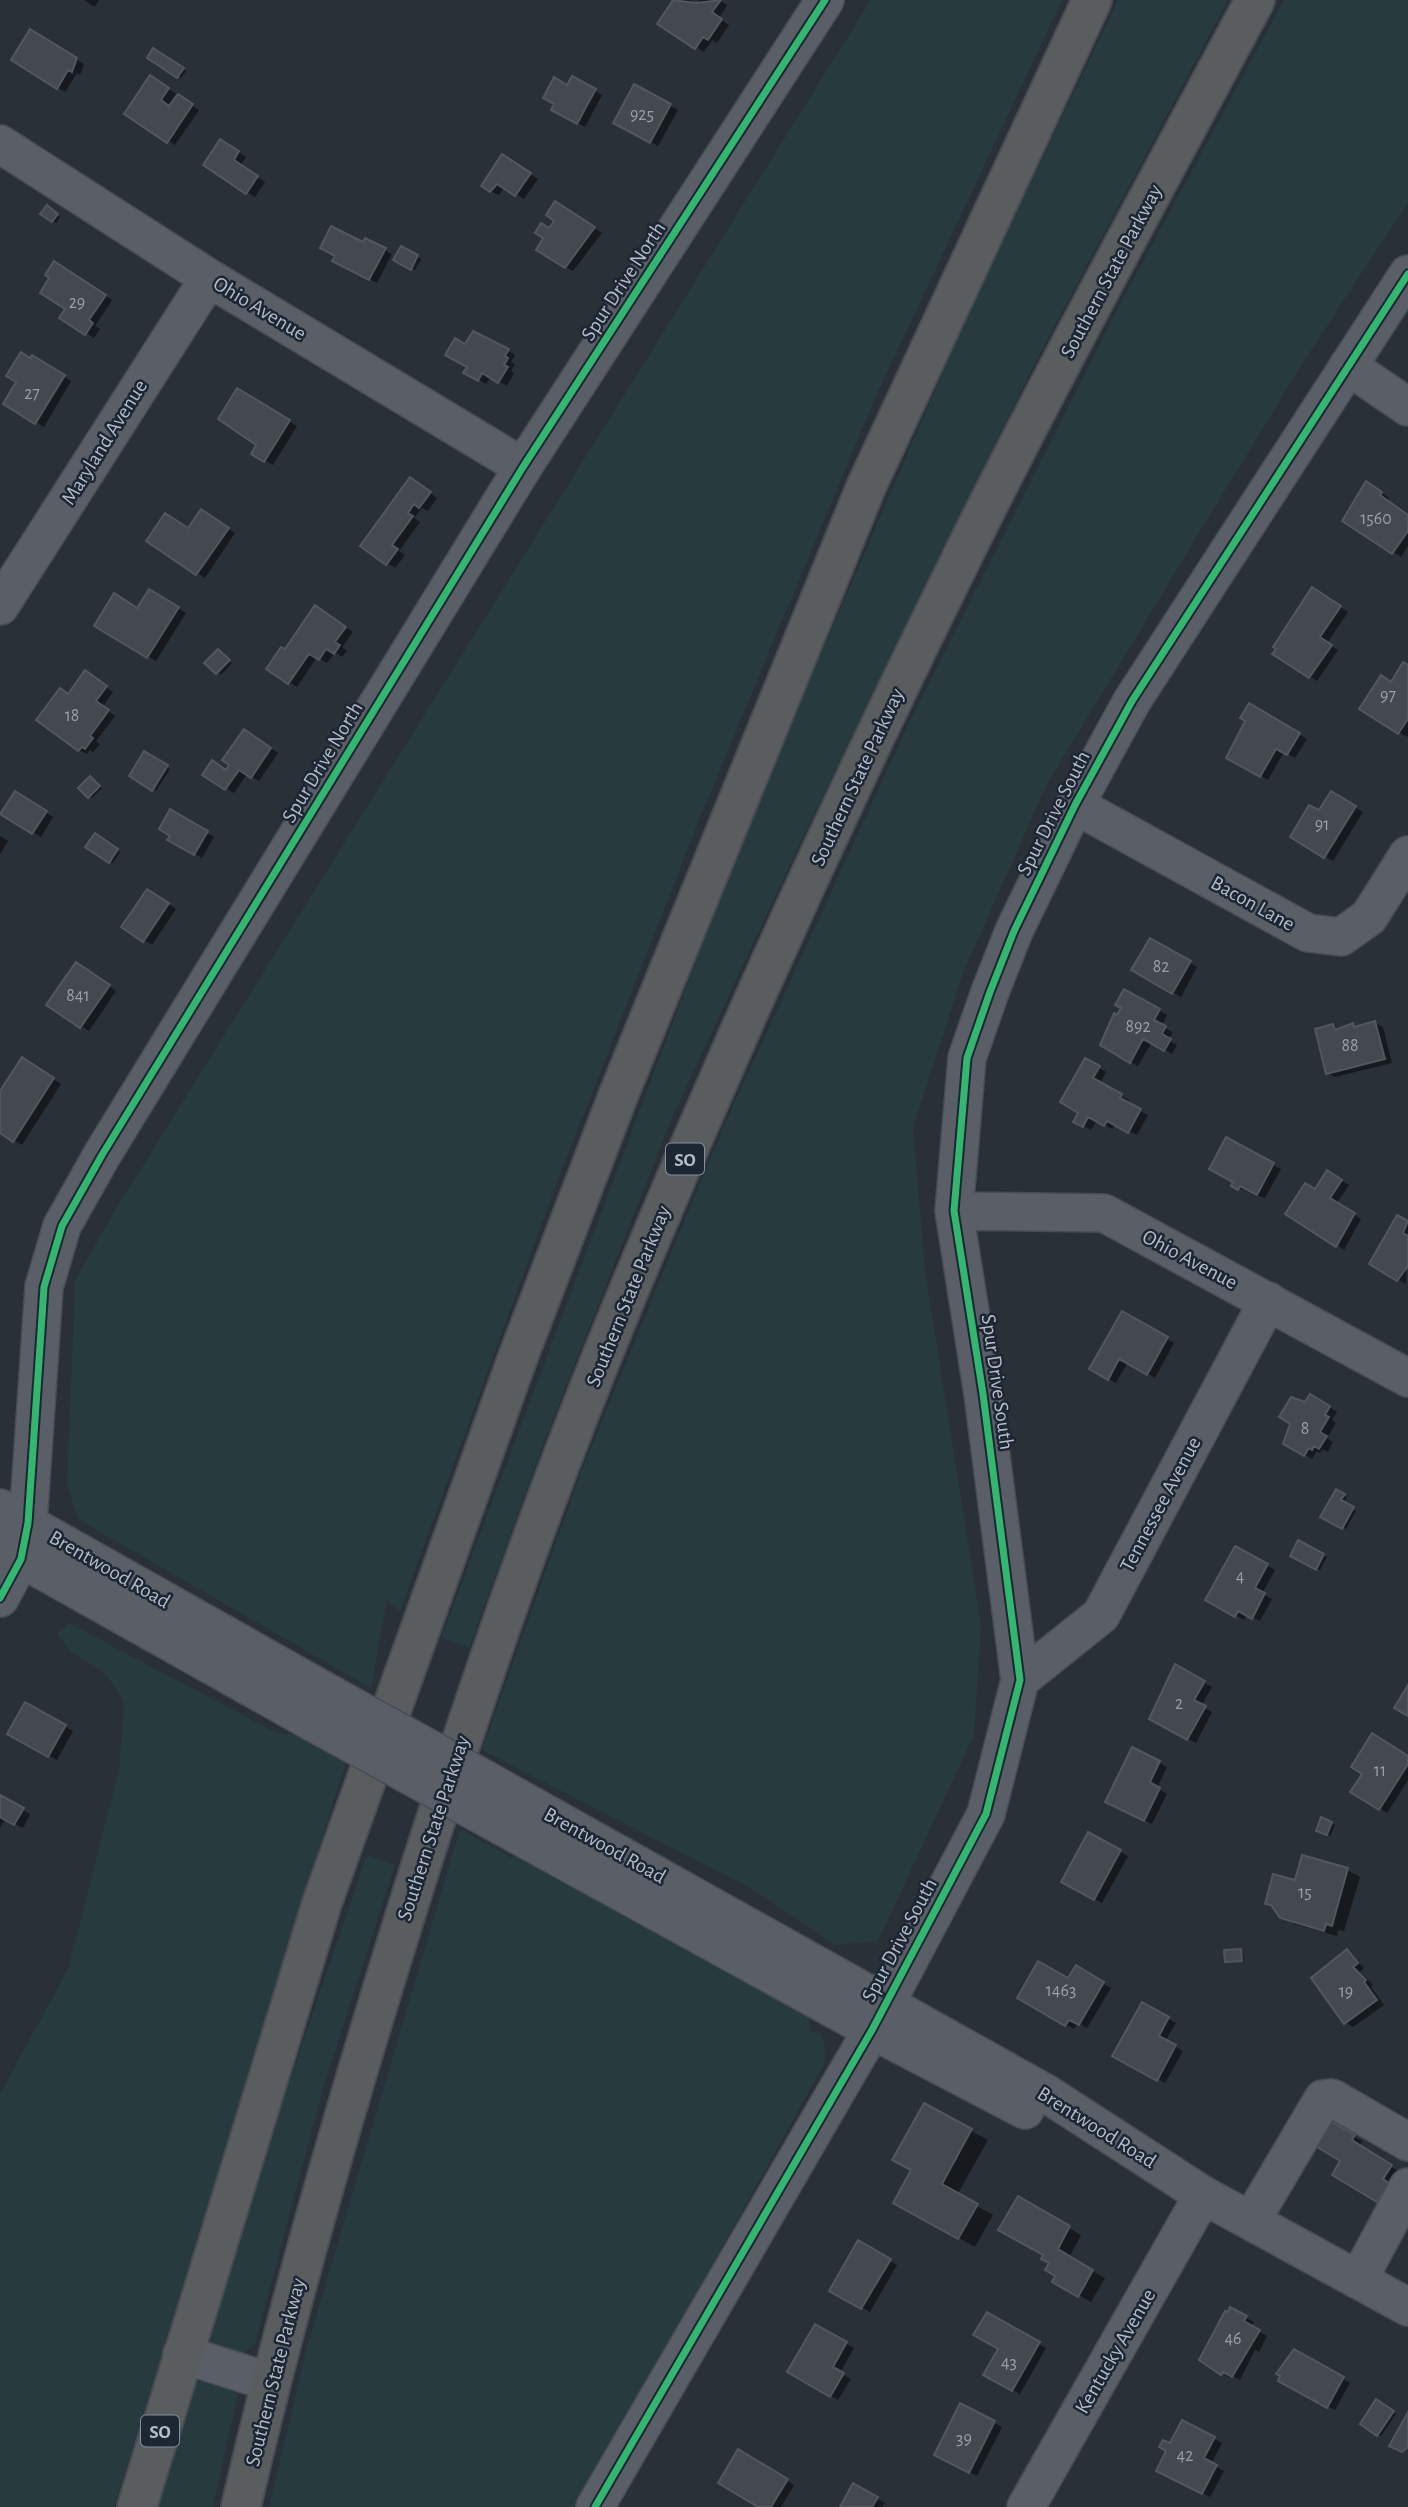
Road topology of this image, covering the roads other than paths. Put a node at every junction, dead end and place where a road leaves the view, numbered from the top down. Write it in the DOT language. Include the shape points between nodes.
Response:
graph roads {
  1 [pos="825,0"];
  2 [pos="1092,0"];
  3 [pos="1255,0"];
  4 [pos="0,144"];
  5 [pos="1408,274"];
  6 [pos="209,278"];
  7 [pos="1348,366"];
  8 [pos="1408,407"];
  9 [pos="523,467"];
  10 [pos="0,606"];
  11 [pos="1075,805"];
  12 [pos="1408,855"];
  13 [pos="954,1212"];
  14 [pos="1268,1301"];
  15 [pos="1408,1378"];
  16 [pos="14,1516"];
  17 [pos="10,1553"];
  18 [pos="0,1598"];
  19 [pos="1020,1681"];
  20 [pos="323,1709"];
  21 [pos="878,2017"];
  22 [pos="1408,2141"];
  23 [pos="1408,2187"];
  24 [pos="1203,2195"];
  25 [pos="1251,2221"];
  26 [pos="1357,2280"];
  27 [pos="1408,2307"];
  28 [pos="182,2354"];
  29 [pos="270,2382"];
  30 [pos="604,2504"];
  31 [pos="137,2507"];
  32 [pos="241,2507"];
  33 [pos="1026,2507"];
  1 -- 9 [label="street, Spur Drive North"];
  2 -- 28 [label="highway, SO" via="866,487 613,1109 518,1357 322,1903"];
  3 -- 29 [label="highway, Southern State Parkway / SO" via="959,564 847,795 730,1052 617,1318 513,1591 436,1819 344,2115"];
  4 -- 6 [label="street, Ohio Avenue"];
  5 -- 7 [label="street, Spur Drive South"];
  6 -- 9 [label="street, Ohio Avenue"];
  6 -- 10 [label="street, Maryland Avenue"];
  7 -- 8 [label="street"];
  7 -- 11 [label="street, Spur Drive South" via="1132,701"];
  9 -- 16 [label="street, Spur Drive North" via="62,1226 44,1287"];
  11 -- 12 [label="street, Bacon Lane" via="1308,933 1341,937 1369,917"];
  11 -- 13 [label="street, Spur Drive South" via="1014,931 967,1058"];
  13 -- 14 [label="street, Ohio Avenue" via="1104,1213"];
  13 -- 19 [label="street, Spur Drive South"];
  14 -- 15 [label="street, Ohio Avenue"];
  14 -- 19 [label="street, Tennessee Avenue" via="1101,1615"];
  16 -- 17 [label="street, Spur Drive North"];
  16 -- 20 [label="street, Brentwood Road"];
  17 -- 18 [label="street, Spur Drive North"];
  17 -- 20 [label="street, Brentwood Road"];
  19 -- 21 [label="street, Spur Drive South" via="986,1814"];
  20 -- 21 [label="street, Brentwood Road, bridge"];
  21 -- 24 [label="street, Brentwood Road" via="1072,2134"];
  21 -- 30 [label="street, Spur Drive South"];
  22 -- 25 [label="street" via="1332,2098 1323,2099"];
  23 -- 26 [label="street"];
  24 -- 25 [label="street, Brentwood Road"];
  24 -- 33 [label="street, Kentucky Avenue"];
  25 -- 26 [label="street, Brentwood Road"];
  26 -- 27 [label="street, Brentwood Road"];
  28 -- 29 [label="street"];
  28 -- 31 [label="highway, SO"];
  29 -- 32 [label="highway, Southern State Parkway / SO"];
}
